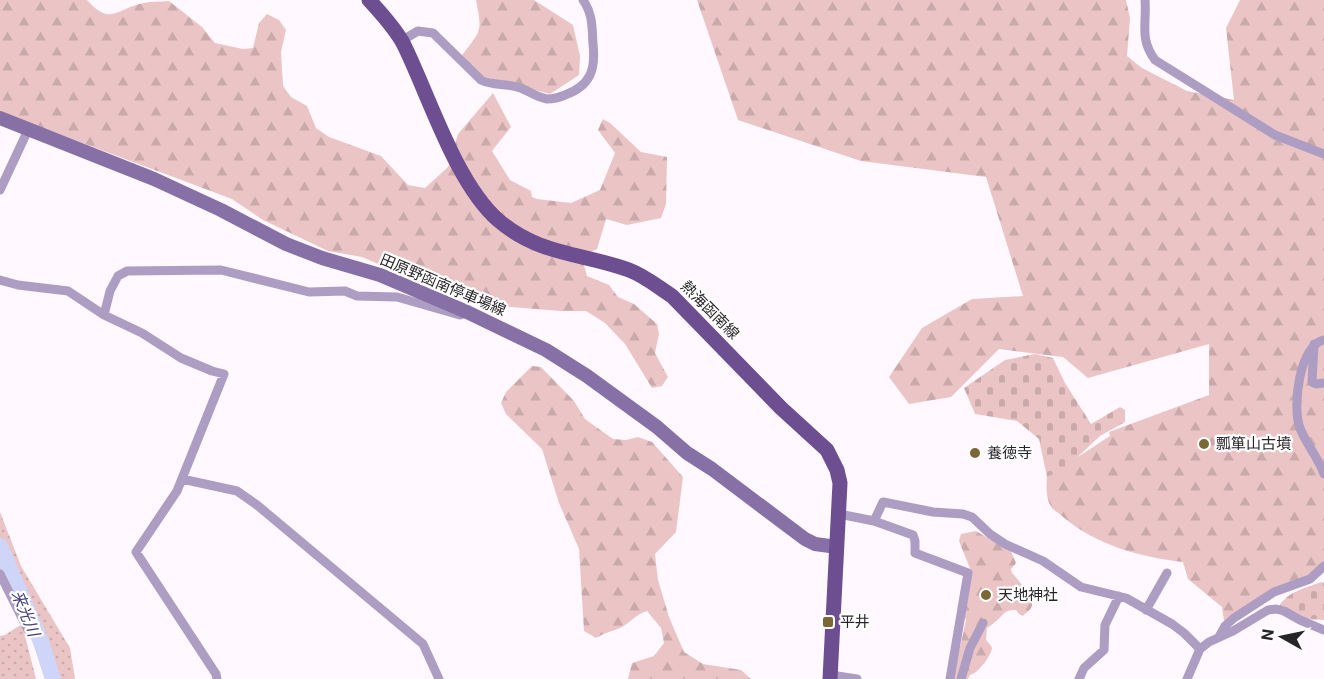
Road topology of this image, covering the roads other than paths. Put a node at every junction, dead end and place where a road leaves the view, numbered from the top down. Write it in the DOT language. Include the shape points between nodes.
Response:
graph roads {
  1 [pos="369,0"];
  2 [pos="583,0"];
  3 [pos="1145,0"];
  4 [pos="402,41"];
  5 [pos="0,118"];
  6 [pos="28,130"];
  7 [pos="1324,154"];
  8 [pos="0,190"];
  9 [pos="0,280"];
  10 [pos="467,312"];
  11 [pos="104,315"];
  12 [pos="1324,340"];
  13 [pos="1314,344"];
  14 [pos="1324,383"];
  15 [pos="1324,474"];
  16 [pos="182,479"];
  17 [pos="839,514"];
  18 [pos="874,521"];
  19 [pos="837,547"];
  20 [pos="1324,566"];
  21 [pos="1167,573"];
  22 [pos="0,574"];
  23 [pos="1119,596"];
  24 [pos="1146,610"];
  25 [pos="983,623"];
  26 [pos="28,630"];
  27 [pos="1324,630"];
  28 [pos="1218,638"];
  29 [pos="1200,649"];
  30 [pos="830,677"];
  31 [pos="217,679"];
  32 [pos="439,679"];
  33 [pos="856,679"];
  34 [pos="950,679"];
  35 [pos="961,679"];
  36 [pos="1078,679"];
  37 [pos="1187,679"];
  1 -- 4 [label="main road, 熱海函南線"];
  2 -- 4 [label="street" via="590,9 592,71 580,88 556,98 539,97 516,86 487,83 433,33 418,31"];
  3 -- 7 [label="street" via="1144,37 1155,60 1275,135"];
  4 -- 17 [label="main road, 熱海函南線" via="471,186 496,218 518,236 556,251 630,270 672,296 827,450 840,483"];
  5 -- 6 [label="main road, 田原野函南停車場線"];
  6 -- 8 [label="street"];
  6 -- 10 [label="main road, 田原野函南停車場線" via="154,179 286,244 380,275"];
  9 -- 11 [label="street" via="68,291"];
  10 -- 11 [label="street" via="460,315 397,297 357,296 345,291 309,292 221,270 136,270 118,276"];
  10 -- 19 [label="main road, 田原野函南停車場線" via="546,350 587,376 805,539"];
  11 -- 16 [label="street" via="181,358 224,374"];
  12 -- 13 [label="street"];
  13 -- 14 [label="street" via="1312,382"];
  13 -- 15 [label="street" via="1305,359 1296,412"];
  16 -- 31 [label="street" via="136,552"];
  16 -- 32 [label="street" via="237,491 257,505 423,644"];
  17 -- 18 [label="street"];
  17 -- 19 [label="main road, 熱海函南線"];
  18 -- 23 [label="street" via="884,502 933,512 963,513 1005,544 1043,561 1081,587"];
  18 -- 34 [label="street" via="913,535 915,553 968,573"];
  19 -- 30 [label="main road, 熱海函南線"];
  20 -- 28 [label="street" via="1310,579 1275,592 1234,618"];
  21 -- 24 [label="street"];
  22 -- 26 [label="street"];
  23 -- 24 [label="street"];
  23 -- 36 [label="street" via="1106,622 1104,650"];
  24 -- 29 [label="street" via="1172,624"];
  25 -- 35 [label="street"];
  27 -- 28 [label="street" via="1276,609"];
  28 -- 29 [label="street"];
  29 -- 37 [label="street"];
  30 -- 33 [label="street"];
}
